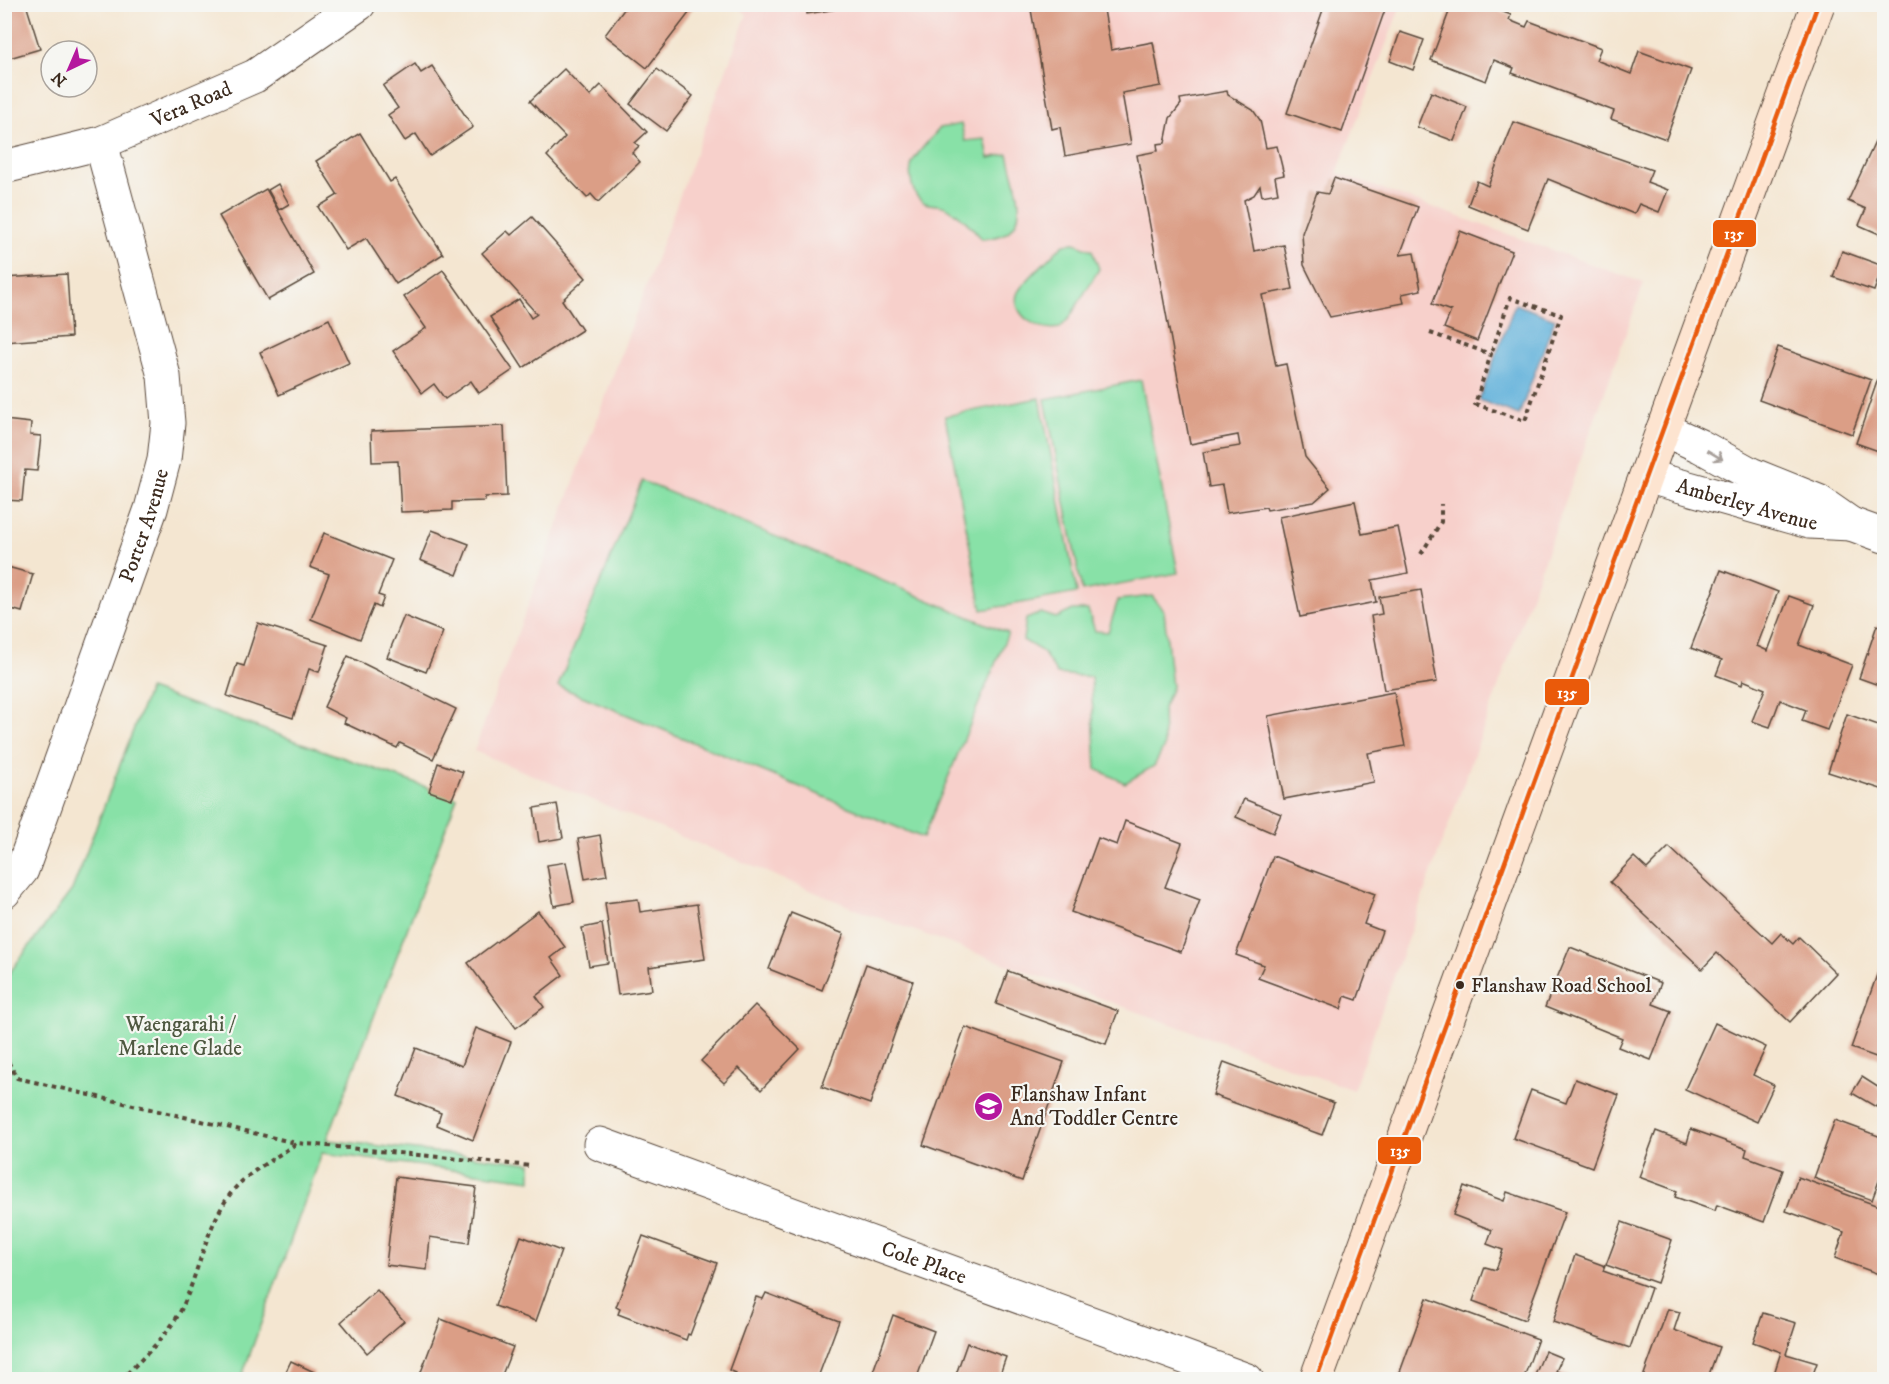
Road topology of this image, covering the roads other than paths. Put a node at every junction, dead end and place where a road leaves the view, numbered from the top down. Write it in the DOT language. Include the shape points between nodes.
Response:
graph roads {
  1 [pos="359,4"];
  2 [pos="1818,4"];
  3 [pos="101,143"];
  4 [pos="4,167"];
  5 [pos="1663,429"];
  6 [pos="1646,476"];
  7 [pos="1851,524"];
  8 [pos="1884,536"];
  9 [pos="4,892"];
  10 [pos="600,1144"];
  11 [pos="1247,1380"];
  12 [pos="1316,1380"];
  1 -- 3 [label="street, Vera Road" via="255,76"];
  2 -- 5 [label="street"];
  3 -- 4 [label="street, Vera Road"];
  3 -- 9 [label="street, Porter Avenue" via="164,376 168,423 164,460 151,509 22,870"];
  5 -- 6 [label="street"];
  5 -- 7 [label="street, Amberley Avenue, one-way" via="1751,474 1818,501"];
  6 -- 7 [label="street, Amberley Avenue" via="1809,522"];
  6 -- 12 [label="street"];
  7 -- 8 [label="street, Amberley Avenue"];
  10 -- 11 [label="street, Cole Place"];
}
